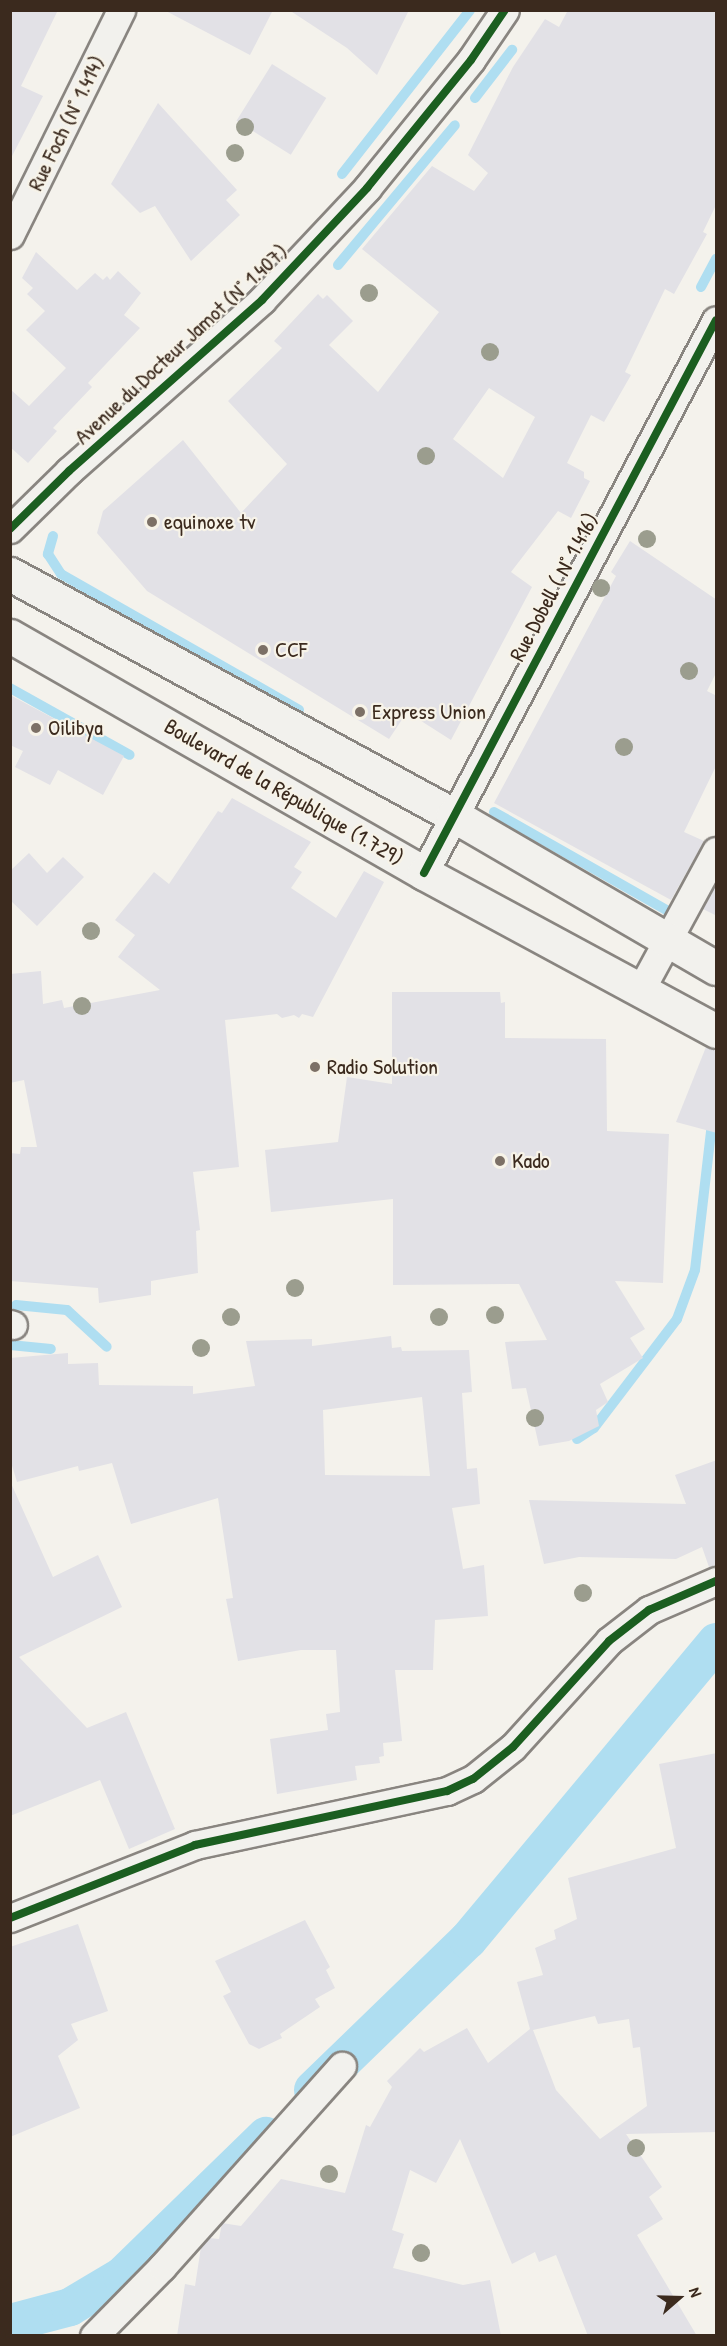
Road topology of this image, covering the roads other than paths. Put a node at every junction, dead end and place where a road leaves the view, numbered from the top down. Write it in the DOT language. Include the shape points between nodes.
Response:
graph roads {
  1 [pos="121,10"];
  2 [pos="505,10"];
  3 [pos="10,235"];
  4 [pos="717,320"];
  5 [pos="10,529"];
  6 [pos="10,574"];
  7 [pos="10,636"];
  8 [pos="453,815"];
  9 [pos="717,851"];
  10 [pos="424,873"];
  11 [pos="667,939"];
  12 [pos="717,968"];
  13 [pos="641,989"];
  14 [pos="717,1031"];
  15 [pos="717,1581"];
  16 [pos="10,1918"];
  17 [pos="342,2066"];
  18 [pos="94,2336"];
  1 -- 3 [label="street, Rue Foch (N° 1.414)"];
  2 -- 5 [label="street, Avenue du Docteur Jamot (N° 1.407)" via="471,60 368,188 262,300 69,471"];
  4 -- 8 [label="street, Rue Dobell ( N° 1.416)"];
  6 -- 8 [label="main road"];
  7 -- 10 [label="main road, Boulevard de la République (1.729)"];
  8 -- 10 [label="street, Rue Dobell ( N° 1.416)"];
  8 -- 11 [label="main road"];
  9 -- 11 [label="street"];
  10 -- 13 [label="main road, Boulevard de la République (1.729)"];
  11 -- 12 [label="main road"];
  11 -- 13 [label="street"];
  13 -- 14 [label="main road, Boulevard de la République (1.729)"];
  15 -- 16 [label="street" via="649,1610 609,1641 513,1747 473,1779 447,1791 195,1845"];
  17 -- 18 [label="street" via="162,2267"];
}
